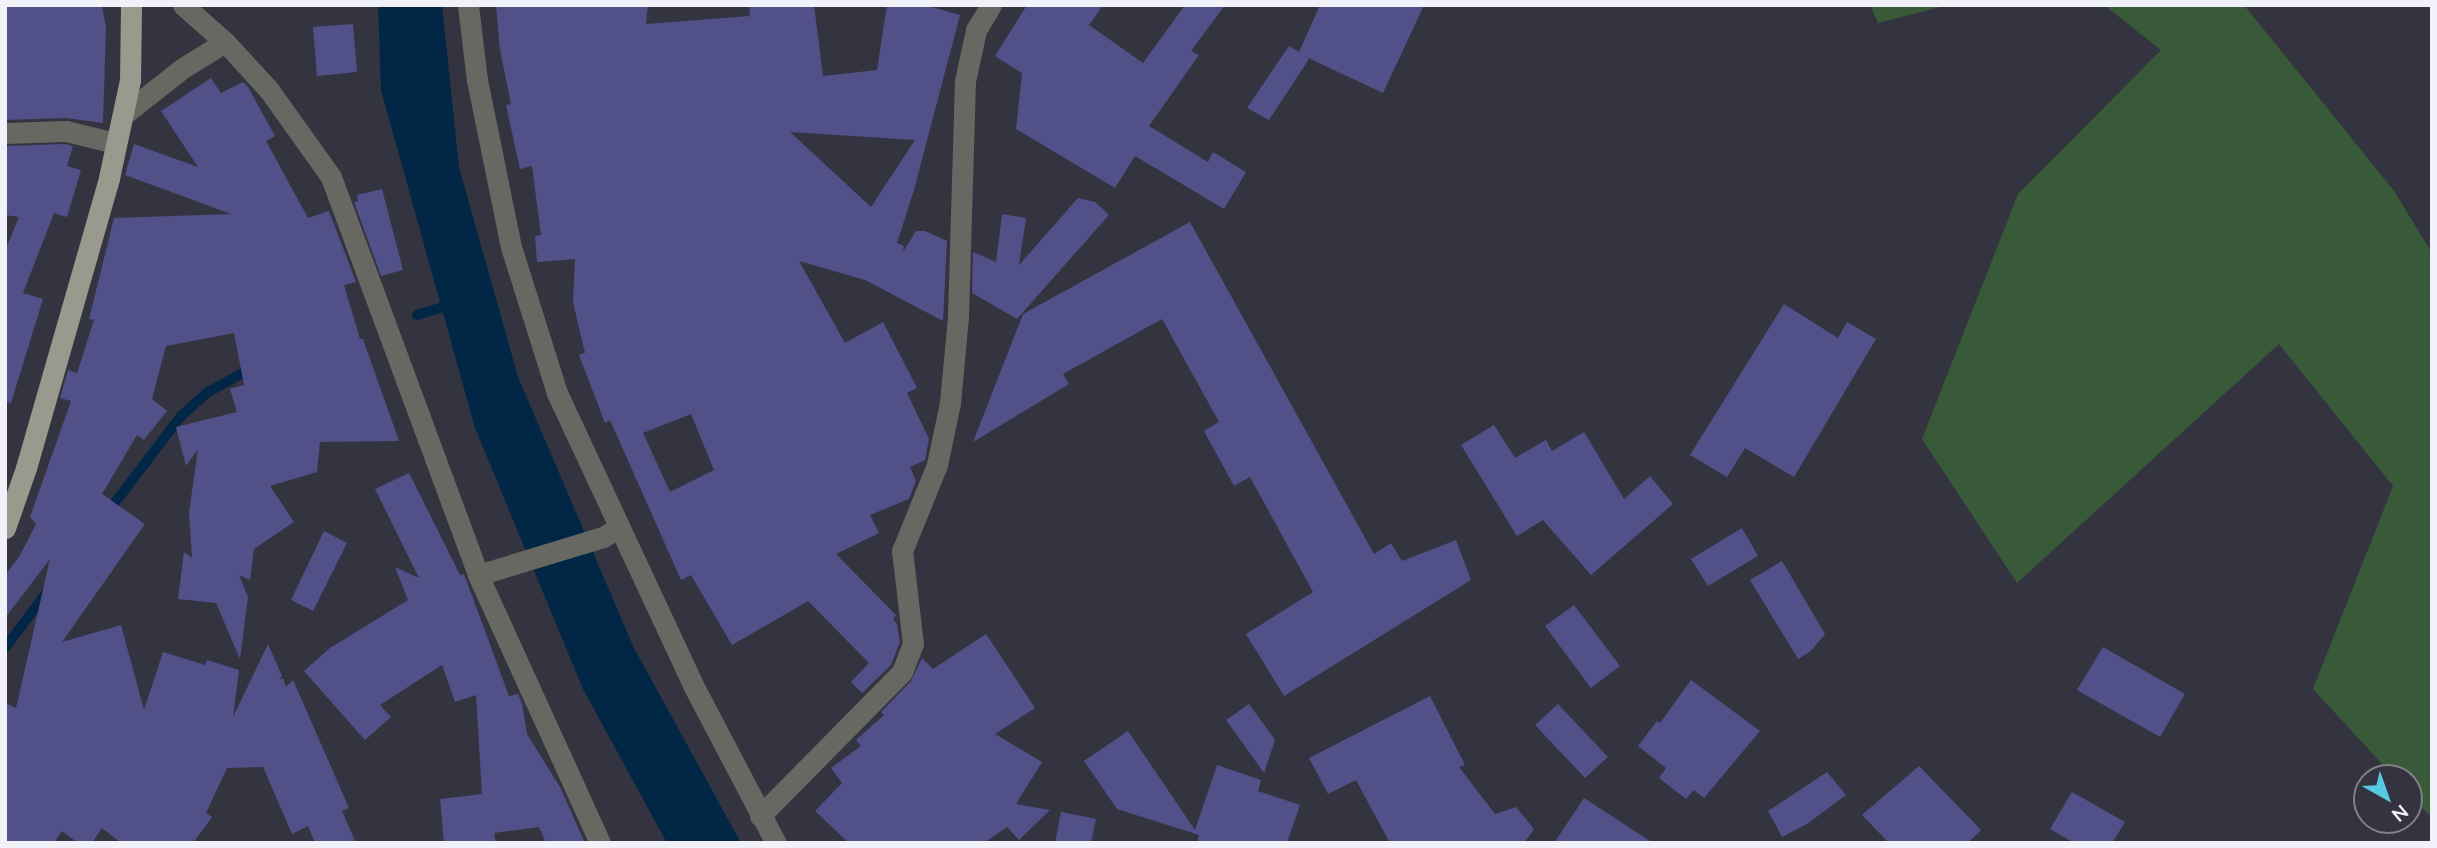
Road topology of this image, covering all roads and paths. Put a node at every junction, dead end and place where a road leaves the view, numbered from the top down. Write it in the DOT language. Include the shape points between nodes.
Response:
graph roads {
  1 [pos="131,5"];
  2 [pos="183,5"];
  3 [pos="468,5"];
  4 [pos="991,5"];
  5 [pos="225,42"];
  6 [pos="123,115"];
  7 [pos="5,133"];
  8 [pos="115,143"];
  9 [pos="5,528"];
  10 [pos="611,533"];
  11 [pos="478,575"];
  12 [pos="760,816"];
  13 [pos="600,843"];
  14 [pos="776,843"];
  1 -- 6 [label="main road" via="130,80"];
  2 -- 5 [label="street"];
  3 -- 10 [label="street" via="477,80 511,247 557,393"];
  4 -- 12 [label="street" via="976,30 965,81 958,316 950,403 937,466 902,551 913,644 902,672"];
  5 -- 6 [label="street"];
  5 -- 11 [label="street" via="269,90 331,177"];
  6 -- 8 [label="main road"];
  7 -- 8 [label="street" via="66,131"];
  8 -- 9 [label="main road" via="106,191"];
  10 -- 11 [label="street"];
  10 -- 12 [label="street"];
  11 -- 13 [label="street"];
  12 -- 14 [label="street"];
}
